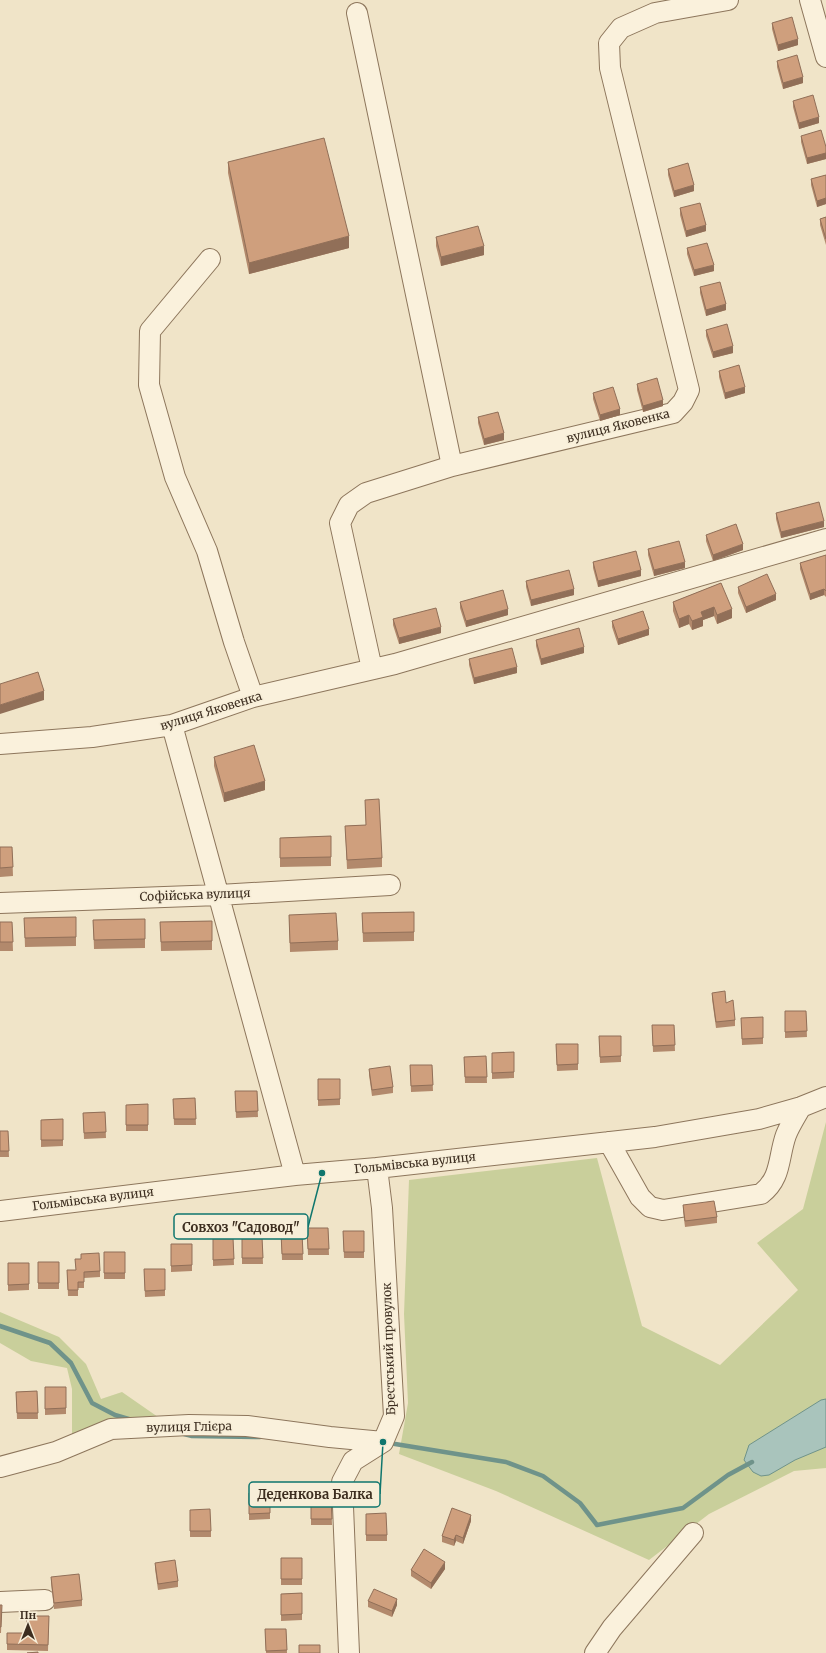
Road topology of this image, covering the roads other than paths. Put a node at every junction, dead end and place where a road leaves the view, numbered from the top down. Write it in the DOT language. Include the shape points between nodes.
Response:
graph roads {
  1 [pos="728,0"];
  2 [pos="810,0"];
  3 [pos="357,13"];
  4 [pos="826,57"];
  5 [pos="210,259"];
  6 [pos="452,466"];
  7 [pos="826,539"];
  8 [pos="372,669"];
  9 [pos="254,696"];
  10 [pos="172,725"];
  11 [pos="0,744"];
  12 [pos="390,885"];
  13 [pos="219,895"];
  14 [pos="0,903"];
  15 [pos="826,1098"];
  16 [pos="801,1107"];
  17 [pos="609,1142"];
  18 [pos="377,1168"];
  19 [pos="295,1175"];
  20 [pos="0,1211"];
  21 [pos="383,1442"];
  22 [pos="0,1466"];
  23 [pos="693,1534"];
  24 [pos="45,1600"];
  25 [pos="0,1602"];
  26 [pos="349,1653"];
  27 [pos="595,1653"];
  1 -- 6 [label="street, вулиця Яковенка" via="655,13 621,28 609,43 610,68 689,390 683,402 673,413"];
  2 -- 4 [label="street"];
  3 -- 6 [label="street"];
  5 -- 9 [label="street" via="150,331 149,384 175,477 207,551 234,642"];
  6 -- 8 [label="street, вулиця Яковенка" via="366,493 349,505 340,522"];
  7 -- 8 [label="street, вулиця Яковенка"];
  8 -- 9 [label="street, вулиця Яковенка"];
  9 -- 10 [label="street, вулиця Яковенка"];
  10 -- 11 [label="street, вулиця Яковенка" via="92,737"];
  10 -- 13 [label="street"];
  12 -- 13 [label="street, Софійська вулиця"];
  13 -- 14 [label="street, Софійська вулиця"];
  13 -- 19 [label="street"];
  15 -- 16 [label="street, Гольмівська вулиця"];
  16 -- 17 [label="street, Гольмівська вулиця" via="711,1128"];
  16 -- 17 [label="street" via="786,1135 773,1182 761,1194 663,1210 650,1206 640,1197"];
  17 -- 18 [label="street, Гольмівська вулиця"];
  18 -- 19 [label="street, Гольмівська вулиця"];
  18 -- 21 [label="street, Брестський провулок" via="382,1208 394,1416"];
  19 -- 20 [label="street, Гольмівська вулиця"];
  21 -- 22 [label="street, вулиця Глієра" via="247,1426 189,1425 111,1429 56,1452"];
  21 -- 26 [label="street" via="353,1461 342,1482"];
  23 -- 27 [label="street" via="612,1628"];
  24 -- 25 [label="street"];
}
